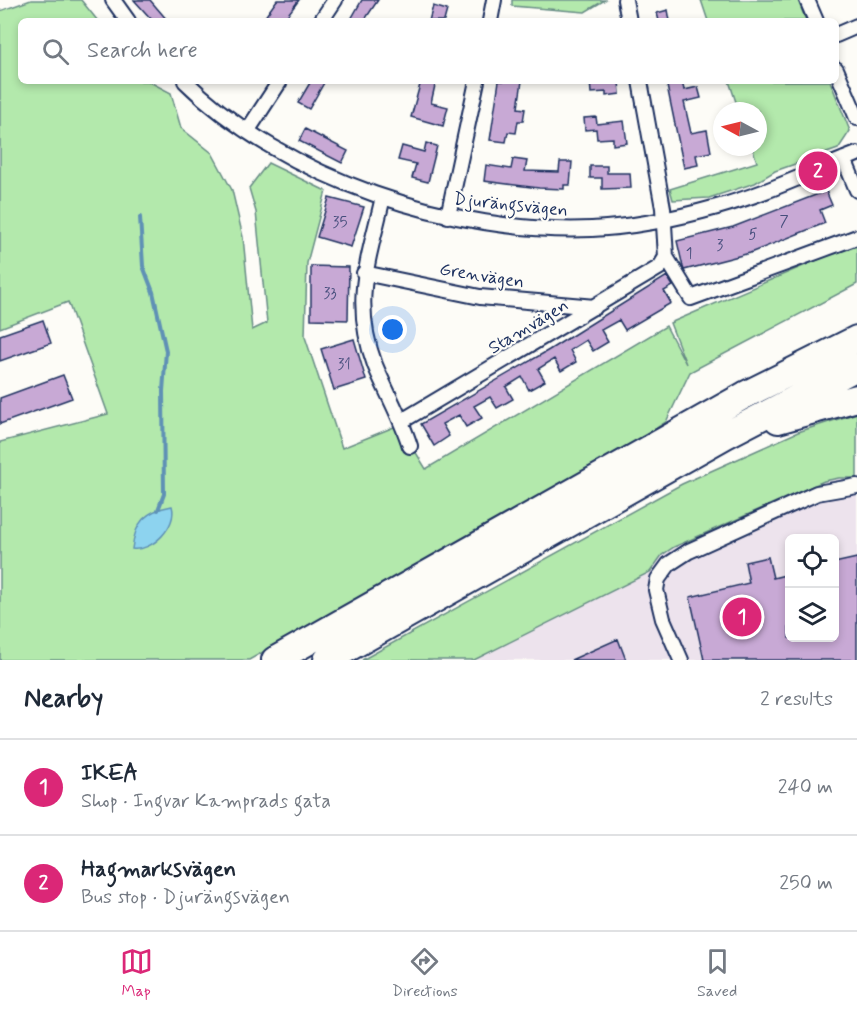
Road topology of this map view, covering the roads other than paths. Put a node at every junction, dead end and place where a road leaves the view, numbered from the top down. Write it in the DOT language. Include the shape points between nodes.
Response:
graph roads {
  1 [pos="113,0"];
  2 [pos="335,0"];
  3 [pos="494,0"];
  4 [pos="625,0"];
  5 [pos="807,0"];
  6 [pos="126,18"];
  7 [pos="323,18"];
  8 [pos="491,18"];
  9 [pos="628,18"];
  10 [pos="815,18"];
  11 [pos="857,26"];
  12 [pos="839,34"];
  13 [pos="839,76"];
  14 [pos="189,84"];
  15 [pos="278,84"];
  16 [pos="476,84"];
  17 [pos="641,84"];
  18 [pos="857,118"];
  19 [pos="248,130"];
  20 [pos="851,157"];
  21 [pos="857,190"];
  22 [pos="383,197"];
  23 [pos="448,216"];
  24 [pos="663,218"];
  25 [pos="857,237"];
  26 [pos="666,256"];
  27 [pos="364,273"];
  28 [pos="595,307"];
  29 [pos="857,339"];
  30 [pos="857,367"];
  31 [pos="857,398"];
  32 [pos="402,421"];
  33 [pos="726,435"];
  34 [pos="410,446"];
  35 [pos="857,486"];
  36 [pos="275,660"];
  37 [pos="327,660"];
  38 [pos="681,660"];
  1 -- 6 [label="street"];
  2 -- 7 [label="street"];
  3 -- 8 [label="street"];
  4 -- 9 [label="street"];
  5 -- 10 [label="street"];
  11 -- 12 [label="street"];
  13 -- 18 [label="street"];
  14 -- 19 [label="street, Djurängsvägen"];
  15 -- 19 [label="street"];
  16 -- 23 [label="street"];
  17 -- 24 [label="street"];
  19 -- 22 [label="street, Djurängsvägen" via="302,163"];
  20 -- 21 [label="street"];
  20 -- 24 [label="street, Djurängsvägen" via="717,207"];
  22 -- 23 [label="street, Djurängsvägen"];
  22 -- 27 [label="street"];
  23 -- 24 [label="street, Djurängsvägen" via="555,229 593,229"];
  24 -- 26 [label="street"];
  25 -- 26 [label="street" via="691,298"];
  26 -- 28 [label="street, Stamvägen" via="660,267"];
  27 -- 28 [label="street, Grenvägen" via="480,297"];
  27 -- 32 [label="street" via="365,330 375,364"];
  28 -- 32 [label="street, Stamvägen"];
  29 -- 36 [label="highway" via="745,395"];
  30 -- 33 [label="highway"];
  31 -- 33 [label="highway"];
  32 -- 34 [label="street"];
  33 -- 37 [label="highway"];
  35 -- 38 [label="street" via="817,494 689,550 669,564 658,579 656,590 663,619"];
}
